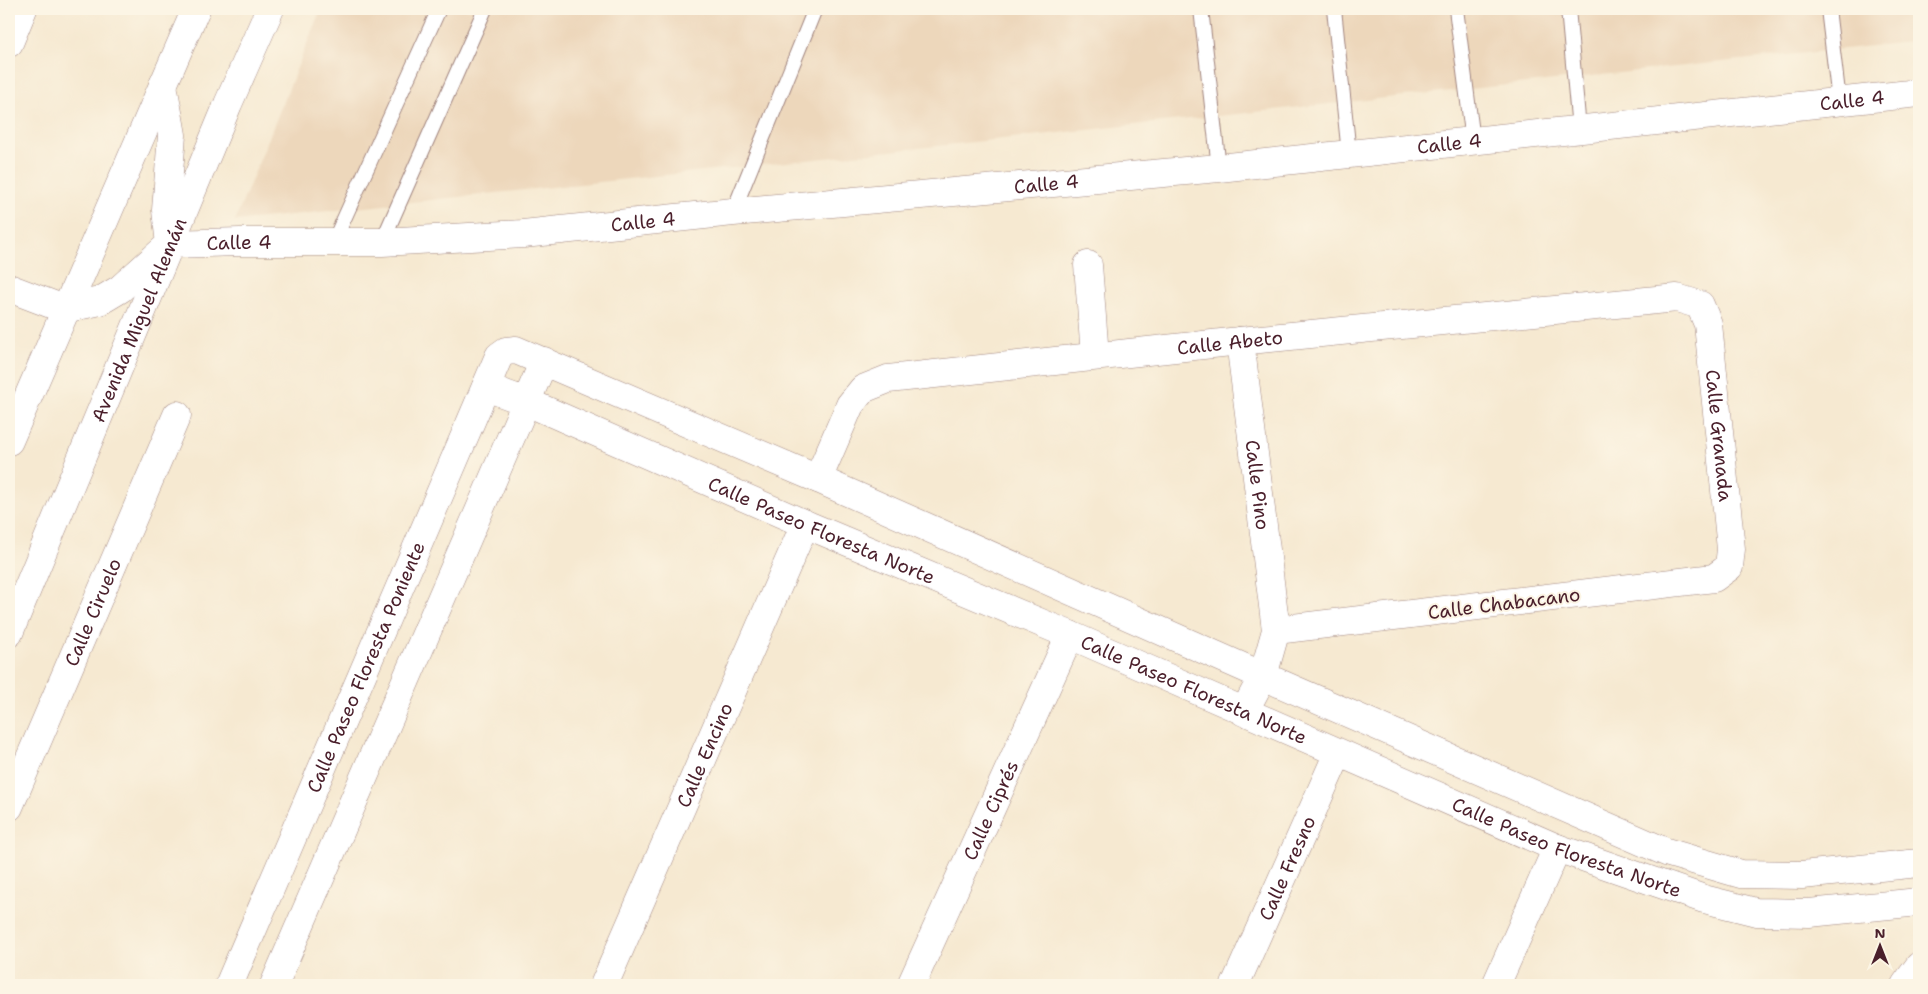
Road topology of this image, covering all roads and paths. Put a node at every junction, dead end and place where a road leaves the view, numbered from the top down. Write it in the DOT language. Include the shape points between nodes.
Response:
graph roads {
  1 [pos="24,9"];
  2 [pos="196,9"];
  3 [pos="270,9"];
  4 [pos="439,9"];
  5 [pos="485,9"];
  6 [pos="815,9"];
  7 [pos="1201,9"];
  8 [pos="1334,9"];
  9 [pos="1456,9"];
  10 [pos="1568,9"];
  11 [pos="1828,9"];
  12 [pos="9,43"];
  13 [pos="162,85"];
  14 [pos="1919,93"];
  15 [pos="1839,101"];
  16 [pos="1579,129"];
  17 [pos="1473,140"];
  18 [pos="1349,154"];
  19 [pos="1219,168"];
  20 [pos="733,212"];
  21 [pos="334,241"];
  22 [pos="382,242"];
  23 [pos="170,244"];
  24 [pos="1088,265"];
  25 [pos="9,288"];
  26 [pos="1700,305"];
  27 [pos="64,310"];
  28 [pos="1240,341"];
  29 [pos="506,351"];
  30 [pos="1095,356"];
  31 [pos="544,361"];
  32 [pos="486,388"];
  33 [pos="527,402"];
  34 [pos="177,415"];
  35 [pos="9,441"];
  36 [pos="818,480"];
  37 [pos="805,524"];
  38 [pos="1729,567"];
  39 [pos="1276,630"];
  40 [pos="9,632"];
  41 [pos="1070,635"];
  42 [pos="1263,676"];
  43 [pos="1244,712"];
  44 [pos="1338,753"];
  45 [pos="9,807"];
  46 [pos="1557,848"];
  47 [pos="1919,863"];
  48 [pos="1919,902"];
  49 [pos="1919,966"];
  50 [pos="230,985"];
  51 [pos="274,985"];
  52 [pos="604,985"];
  53 [pos="911,985"];
  54 [pos="1235,985"];
  55 [pos="1496,985"];
  56 [pos="1905,985"];
  1 -- 12 [label="street"];
  2 -- 13 [label="street"];
  3 -- 23 [label="street, Avenida Miguel Alemán"];
  4 -- 21 [label="lane"];
  5 -- 22 [label="lane"];
  6 -- 20 [label="lane"];
  7 -- 19 [label="lane"];
  8 -- 18 [label="lane"];
  9 -- 17 [label="lane"];
  10 -- 16 [label="lane"];
  11 -- 15 [label="lane"];
  13 -- 23 [label="street" via="172,135 166,210"];
  13 -- 27 [label="street"];
  14 -- 15 [label="street, Calle 4"];
  15 -- 16 [label="street, Calle 4"];
  16 -- 17 [label="street, Calle 4"];
  17 -- 18 [label="street, Calle 4"];
  18 -- 19 [label="street, Calle 4"];
  19 -- 20 [label="street, Calle 4"];
  20 -- 22 [label="street, Calle 4" via="523,234"];
  21 -- 22 [label="street, Calle 4"];
  21 -- 23 [label="street, Calle 4"];
  23 -- 27 [label="street" via="120,289 100,301"];
  23 -- 40 [label="street, Avenida Miguel Alemán"];
  24 -- 30 [label="street"];
  25 -- 27 [label="street"];
  26 -- 28 [label="street, Calle Abeto" via="1677,298"];
  26 -- 38 [label="street, Calle Granada" via="1708,324 1731,549"];
  27 -- 35 [label="street"];
  28 -- 30 [label="street, Calle Abeto"];
  28 -- 39 [label="street, Calle Pino"];
  29 -- 31 [label="street, Calle Paseo Floresta Norte" via="516,350"];
  29 -- 32 [label="street, Calle Paseo Floresta Poniente" via="499,356"];
  30 -- 36 [label="street, Calle Abeto" via="888,379 863,388 850,404"];
  31 -- 33 [label="street"];
  31 -- 36 [label="street, Calle Paseo Floresta Norte"];
  32 -- 33 [label="street, Calle Paseo Floresta Norte"];
  32 -- 50 [label="street, Calle Paseo Floresta Poniente"];
  33 -- 37 [label="street, Calle Paseo Floresta Norte"];
  33 -- 51 [label="street"];
  34 -- 45 [label="street, Calle Ciruelo"];
  36 -- 42 [label="street, Calle Paseo Floresta Norte"];
  37 -- 41 [label="street, Calle Paseo Floresta Norte"];
  37 -- 52 [label="street, Calle Encino"];
  38 -- 39 [label="street, Calle Chabacano" via="1714,578"];
  39 -- 42 [label="street"];
  41 -- 43 [label="street, Calle Paseo Floresta Norte"];
  41 -- 53 [label="street, Calle Ciprés"];
  42 -- 43 [label="street"];
  42 -- 47 [label="street, Calle Paseo Floresta Norte" via="1666,852 1742,874 1802,875"];
  43 -- 44 [label="street, Calle Paseo Floresta Norte"];
  44 -- 46 [label="street, Calle Paseo Floresta Norte"];
  44 -- 54 [label="street, Calle Fresno"];
  46 -- 48 [label="street, Calle Paseo Floresta Norte" via="1704,900 1756,912 1809,913"];
  46 -- 55 [label="street"];
  49 -- 56 [label="street"];
}
